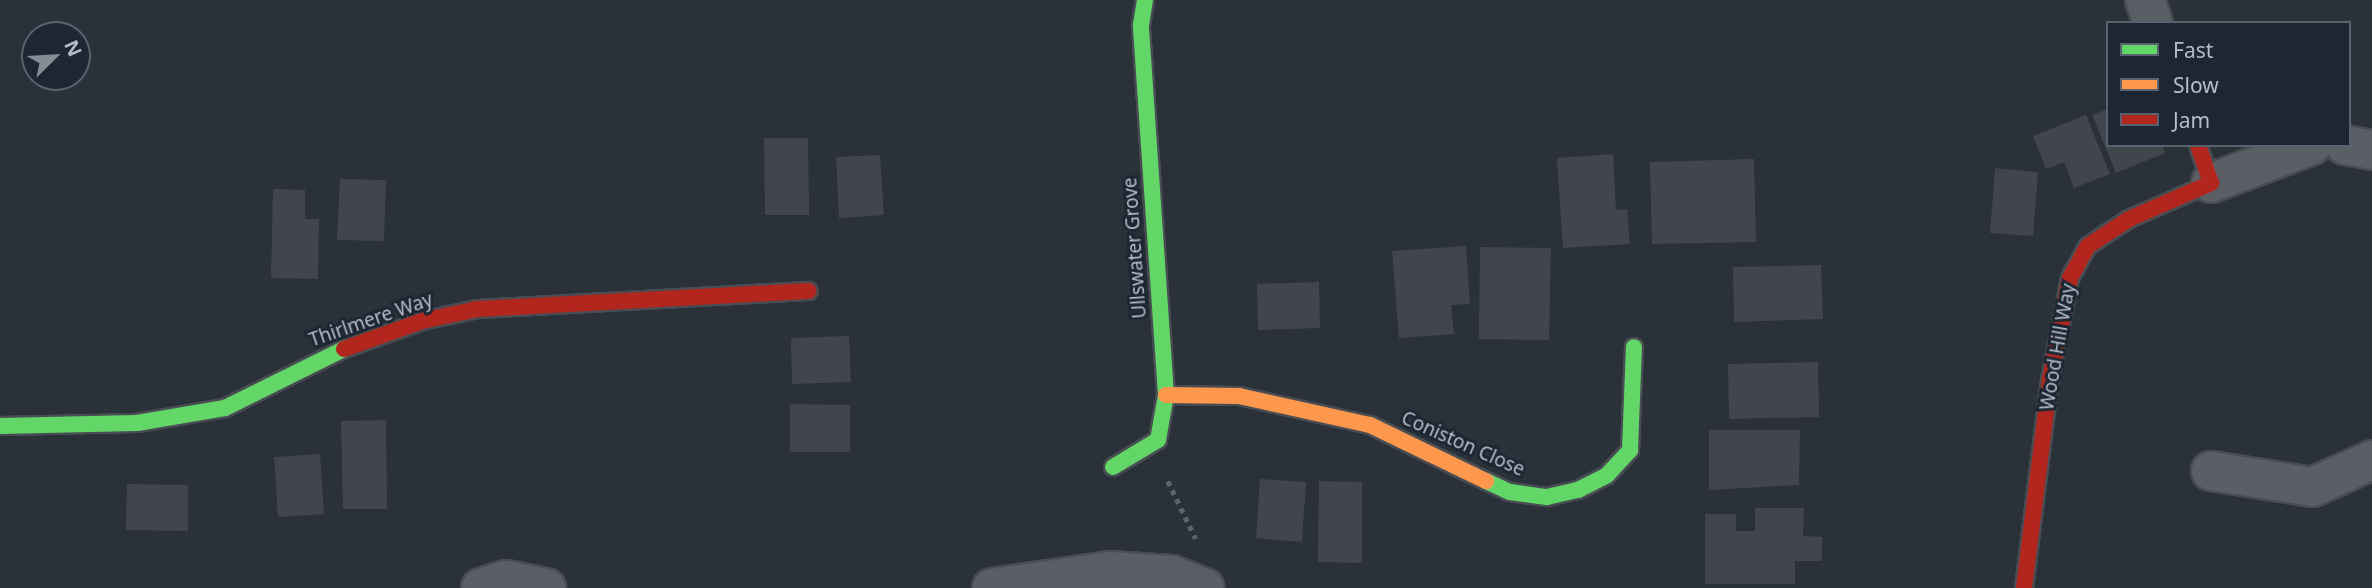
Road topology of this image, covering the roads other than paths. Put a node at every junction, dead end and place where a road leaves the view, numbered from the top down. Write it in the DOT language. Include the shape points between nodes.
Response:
graph roads {
  1 [pos="1146,0"];
  2 [pos="2145,0"];
  3 [pos="2152,21"];
  4 [pos="2351,146"];
  5 [pos="2198,147"];
  6 [pos="2307,147"];
  7 [pos="2372,150"];
  8 [pos="2211,183"];
  9 [pos="809,292"];
  10 [pos="1634,347"];
  11 [pos="1166,395"];
  12 [pos="0,426"];
  13 [pos="2372,460"];
  14 [pos="1113,467"];
  15 [pos="2211,471"];
  16 [pos="1201,587"];
  17 [pos="481,588"];
  18 [pos="546,588"];
  19 [pos="992,588"];
  20 [pos="2024,588"];
  1 -- 11 [label="street, Ullswater Grove" via="1141,25"];
  2 -- 3 [label="street"];
  4 -- 7 [label="street"];
  5 -- 8 [label="street"];
  6 -- 8 [label="street"];
  8 -- 20 [label="street, Wood Hill Way" via="2129,219 2098,239 2088,246 2070,278 2050,380"];
  9 -- 12 [label="street, Thirlmere Way" via="542,302 477,310 422,321 328,354 264,391 214,411 137,423"];
  10 -- 11 [label="street, Coniston Close" via="1630,450 1607,475 1547,497 1510,492 1370,425 1239,396"];
  11 -- 14 [label="street, Ullswater Grove" via="1163,425 1151,448"];
  13 -- 15 [label="street" via="2313,487"];
  16 -- 19 [label="street" via="1172,575 1110,571"];
  17 -- 18 [label="street" via="506,580"];
}
